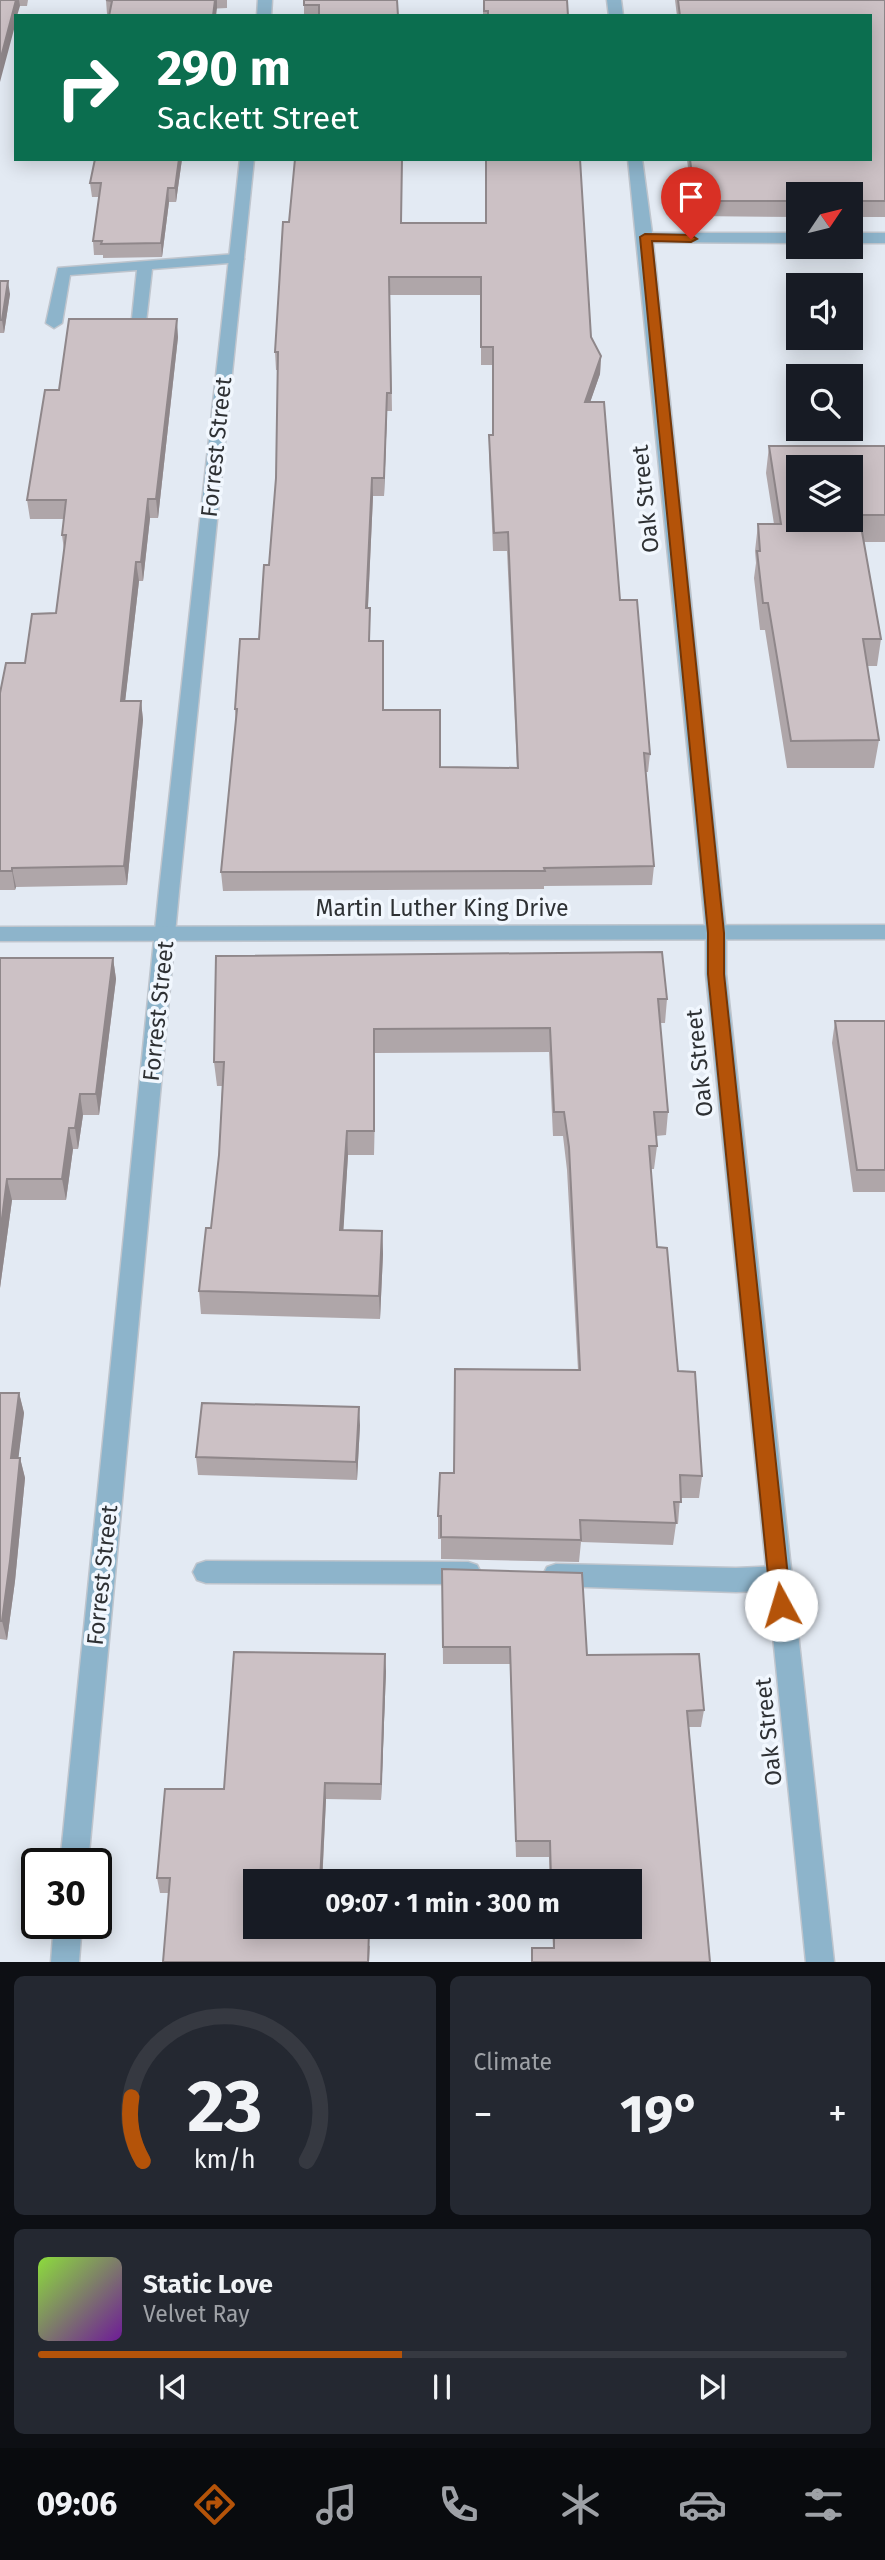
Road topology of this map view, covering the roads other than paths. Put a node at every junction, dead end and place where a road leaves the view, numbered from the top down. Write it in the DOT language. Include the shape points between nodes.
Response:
graph roads {
  1 [pos="247,161"];
  2 [pos="635,161"];
  3 [pos="645,237"];
  4 [pos="885,237"];
  5 [pos="786,238"];
  6 [pos="863,238"];
  7 [pos="236,259"];
  8 [pos="145,264"];
  9 [pos="54,323"];
  10 [pos="139,328"];
  11 [pos="885,932"];
  12 [pos="166,933"];
  13 [pos="716,933"];
  14 [pos="0,934"];
  15 [pos="206,1572"];
  16 [pos="496,1574"];
  17 [pos="537,1575"];
  18 [pos="778,1578"];
  19 [pos="76,1848"];
  20 [pos="67,1939"];
  21 [pos="65,1962"];
  22 [pos="820,1962"];
  1 -- 7 [label="street, Forrest Street"];
  2 -- 3 [label="street, Oak Street"];
  3 -- 5 [label="street"];
  3 -- 13 [label="street, Oak Street"];
  4 -- 6 [label="street"];
  7 -- 8 [label="street"];
  7 -- 12 [label="street, Forrest Street"];
  8 -- 9 [label="street" via="63,271"];
  8 -- 10 [label="street"];
  11 -- 13 [label="street, Martin Luther King Drive"];
  12 -- 13 [label="street, Martin Luther King Drive"];
  12 -- 14 [label="street, Martin Luther King Drive"];
  12 -- 19 [label="street, Forrest Street"];
  13 -- 18 [label="street, Oak Street" via="716,974"];
  15 -- 16 [label="street"];
  17 -- 18 [label="street"];
  18 -- 22 [label="street, Oak Street"];
  20 -- 21 [label="street"];
}
